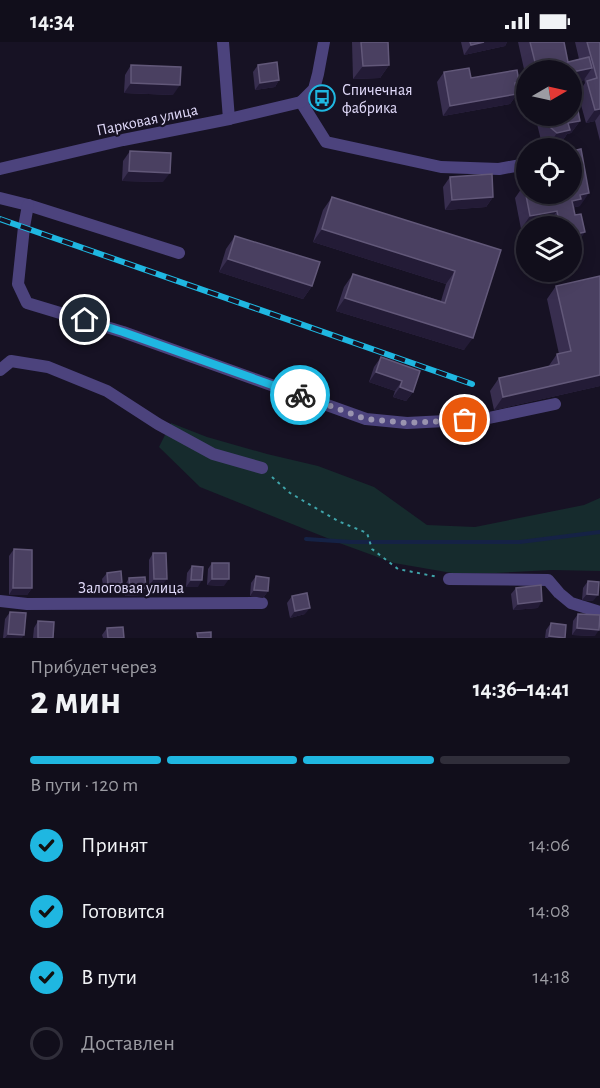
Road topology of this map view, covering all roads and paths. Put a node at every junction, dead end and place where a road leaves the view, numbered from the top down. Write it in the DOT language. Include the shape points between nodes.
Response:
graph roads {
  1 [pos="223,42"];
  2 [pos="324,42"];
  3 [pos="301,102"];
  4 [pos="229,119"];
  5 [pos="516,166"];
  6 [pos="0,169"];
  7 [pos="0,198"];
  8 [pos="28,205"];
  9 [pos="179,253"];
  10 [pos="0,370"];
  11 [pos="555,404"];
  12 [pos="262,468"];
  13 [pos="449,579"];
  14 [pos="0,601"];
  15 [pos="262,603"];
  16 [pos="600,612"];
  1 -- 4 [label="street"];
  2 -- 3 [label="street" via="314,89"];
  3 -- 4 [label="street, Парковая улица"];
  3 -- 5 [label="street" via="326,142 441,167"];
  4 -- 6 [label="street, Парковая улица"];
  7 -- 8 [label="street"];
  8 -- 9 [label="street"];
  8 -- 11 [label="street" via="18,284 27,303 123,332 366,419 407,423 484,419"];
  10 -- 12 [label="street" via="11,361 48,367 107,391 213,454"];
  12 -- 13 [label="path" via="290,493 367,533 372,549 398,569"];
  13 -- 16 [label="street" via="548,580 571,603"];
  14 -- 15 [label="street, Залоговая улица"];
}
